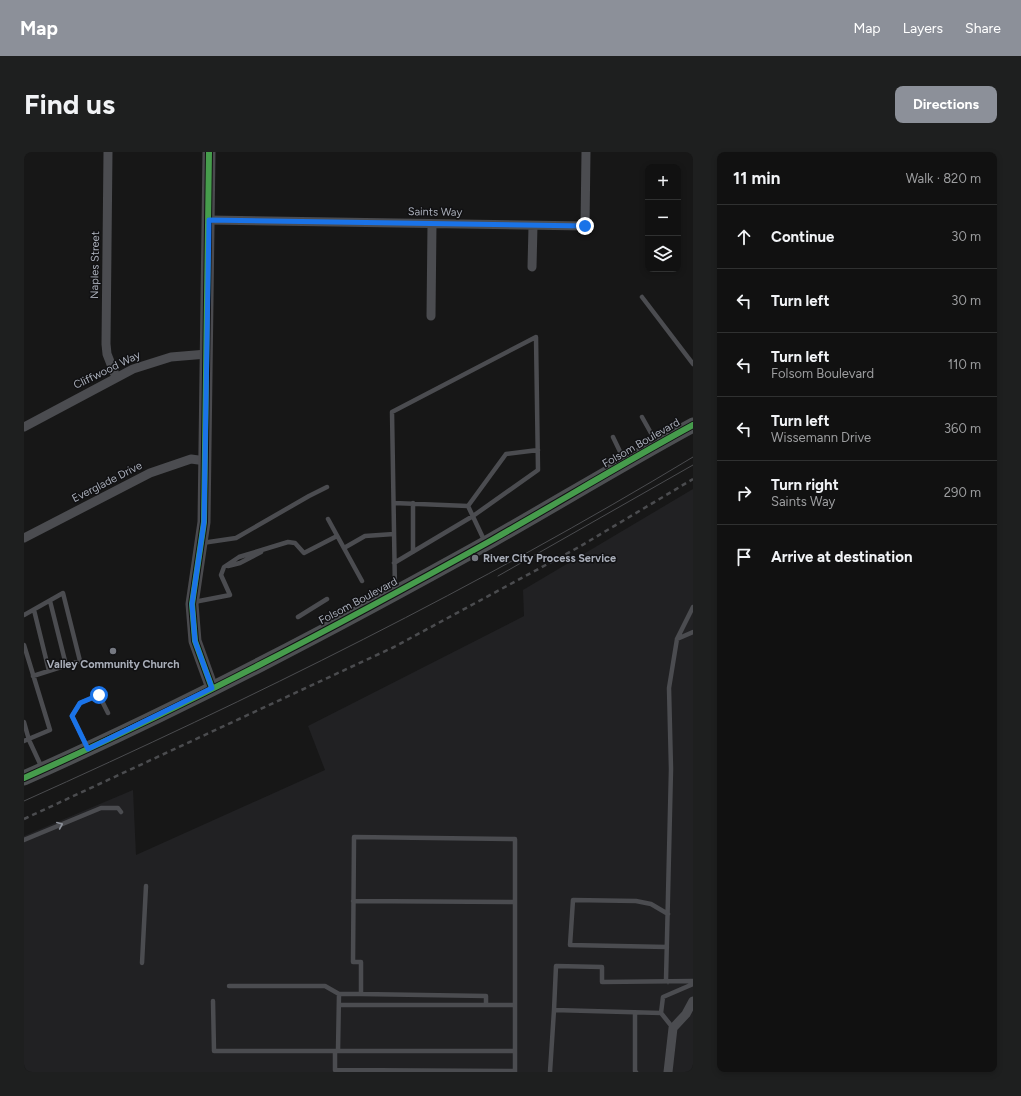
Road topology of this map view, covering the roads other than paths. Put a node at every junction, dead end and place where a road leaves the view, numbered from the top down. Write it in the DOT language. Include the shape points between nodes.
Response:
graph roads {
  1 [pos="108,152"];
  2 [pos="209,152"];
  3 [pos="586,152"];
  4 [pos="209,220"];
  5 [pos="432,224"];
  6 [pos="533,226"];
  7 [pos="532,267"];
  8 [pos="642,297"];
  9 [pos="431,316"];
  10 [pos="207,354"];
  11 [pos="693,364"];
  12 [pos="116,377"];
  13 [pos="642,417"];
  14 [pos="693,425"];
  15 [pos="24,427"];
  16 [pos="613,437"];
  17 [pos="658,445"];
  18 [pos="538,450"];
  19 [pos="206,461"];
  20 [pos="625,463"];
  21 [pos="327,487"];
  22 [pos="394,502"];
  23 [pos="413,503"];
  24 [pos="468,506"];
  25 [pos="473,516"];
  26 [pos="328,519"];
  27 [pos="394,534"];
  28 [pos="337,536"];
  29 [pos="24,538"];
  30 [pos="202,543"];
  31 [pos="486,543"];
  32 [pos="344,548"];
  33 [pos="413,552"];
  34 [pos="394,564"];
  35 [pos="362,581"];
  36 [pos="395,592"];
  37 [pos="327,599"];
  38 [pos="50,601"];
  39 [pos="192,602"];
  40 [pos="693,607"];
  41 [pos="34,610"];
  42 [pos="24,615"];
  43 [pos="298,617"];
  44 [pos="693,632"];
  45 [pos="677,639"];
  46 [pos="24,645"];
  47 [pos="66,665"];
  48 [pos="49,671"];
  49 [pos="33,676"];
  50 [pos="212,688"];
  51 [pos="108,713"];
  52 [pos="24,722"];
  53 [pos="26,740"];
  54 [pos="88,749"];
  55 [pos="43,770"];
  56 [pos="24,778"];
  57 [pos="122,812"];
  58 [pos="24,840"];
  59 [pos="146,886"];
  60 [pos="353,901"];
  61 [pos="515,902"];
  62 [pos="668,914"];
  63 [pos="667,947"];
  64 [pos="142,963"];
  65 [pos="668,982"];
  66 [pos="693,983"];
  67 [pos="229,986"];
  68 [pos="339,994"];
  69 [pos="361,994"];
  70 [pos="213,1001"];
  71 [pos="693,1001"];
  72 [pos="338,1005"];
  73 [pos="486,1005"];
  74 [pos="515,1005"];
  75 [pos="554,1010"];
  76 [pos="635,1013"];
  77 [pos="661,1013"];
  78 [pos="673,1028"];
  79 [pos="336,1051"];
  80 [pos="515,1051"];
  81 [pos="515,1071"];
  82 [pos="550,1072"];
  83 [pos="636,1072"];
  84 [pos="668,1072"];
  1 -- 12 [label="street, Naples Street" via="106,344"];
  2 -- 4 [label="street"];
  3 -- 6 [label="street, Saints Way" via="585,226"];
  4 -- 5 [label="street, Saints Way"];
  4 -- 10 [label="street"];
  5 -- 6 [label="street, Saints Way"];
  5 -- 9 [label="street"];
  6 -- 7 [label="street"];
  8 -- 11 [label="lane"];
  10 -- 12 [label="street, Cliffwood Way" via="164,359"];
  10 -- 19 [label="street"];
  12 -- 15 [label="street, Cliffwood Way"];
  13 -- 17 [label="lane"];
  14 -- 17 [label="main road, Folsom Boulevard"];
  16 -- 20 [label="lane"];
  17 -- 20 [label="main road, Folsom Boulevard"];
  18 -- 22 [label="lane" via="536,337 392,412"];
  18 -- 24 [label="lane" via="506,454"];
  18 -- 25 [label="lane" via="538,470"];
  19 -- 29 [label="street, Everglade Drive" via="191,459 150,473"];
  19 -- 30 [label="street"];
  20 -- 31 [label="main road, Folsom Boulevard"];
  21 -- 30 [label="lane" via="236,538"];
  22 -- 23 [label="lane"];
  22 -- 27 [label="lane"];
  23 -- 24 [label="lane"];
  23 -- 33 [label="lane"];
  24 -- 25 [label="lane"];
  25 -- 31 [label="lane"];
  25 -- 33 [label="lane"];
  26 -- 28 [label="lane"];
  27 -- 32 [label="lane" via="365,536"];
  27 -- 34 [label="lane"];
  28 -- 32 [label="lane"];
  28 -- 39 [label="lane" via="304,553 295,543 288,542 239,557 224,567 221,575 230,594"];
  30 -- 39 [label="street"];
  31 -- 36 [label="main road, Folsom Boulevard"];
  32 -- 35 [label="lane"];
  33 -- 34 [label="lane"];
  34 -- 36 [label="lane"];
  36 -- 50 [label="main road, Folsom Boulevard"];
  37 -- 43 [label="lane"];
  38 -- 41 [label="lane"];
  38 -- 47 [label="lane"];
  38 -- 47 [label="lane" via="64,593 80,661"];
  39 -- 50 [label="street" via="195,641"];
  40 -- 45 [label="lane"];
  41 -- 42 [label="lane"];
  41 -- 48 [label="lane"];
  44 -- 45 [label="lane"];
  45 -- 62 [label="lane" via="669,688 671,769"];
  46 -- 49 [label="lane"];
  47 -- 48 [label="lane"];
  48 -- 49 [label="lane"];
  49 -- 53 [label="lane" via="50,730"];
  50 -- 54 [label="main road, Folsom Boulevard"];
  51 -- 54 [label="lane" via="99,695 80,703 72,716"];
  52 -- 53 [label="lane"];
  53 -- 55 [label="lane"];
  54 -- 55 [label="main road, Folsom Boulevard"];
  55 -- 56 [label="main road, Folsom Boulevard"];
  58 -- 57 [label="lane, one-way" via="101,808 118,808"];
  59 -- 64 [label="lane"];
  60 -- 61 [label="lane"];
  60 -- 61 [label="lane" via="354,837 374,837 515,839"];
  60 -- 69 [label="lane" via="353,962 362,962"];
  61 -- 74 [label="lane"];
  62 -- 63 [label="lane"];
  62 -- 63 [label="lane" via="650,904 636,901 573,900 570,945"];
  63 -- 65 [label="lane"];
  65 -- 66 [label="lane"];
  65 -- 75 [label="lane" via="602,982 602,967 556,966"];
  66 -- 77 [label="lane" via="663,997"];
  67 -- 68 [label="lane" via="325,986"];
  68 -- 69 [label="lane"];
  68 -- 72 [label="lane"];
  69 -- 73 [label="lane" via="486,996"];
  70 -- 79 [label="lane" via="214,1051"];
  71 -- 78 [label="street" via="686,1014"];
  72 -- 73 [label="lane"];
  72 -- 79 [label="lane"];
  73 -- 74 [label="lane"];
  74 -- 80 [label="lane"];
  75 -- 76 [label="lane"];
  75 -- 82 [label="lane"];
  76 -- 77 [label="lane"];
  76 -- 83 [label="lane"];
  77 -- 78 [label="lane"];
  78 -- 84 [label="street"];
  79 -- 80 [label="lane"];
  79 -- 81 [label="lane" via="335,1070"];
  80 -- 81 [label="lane"];
}
